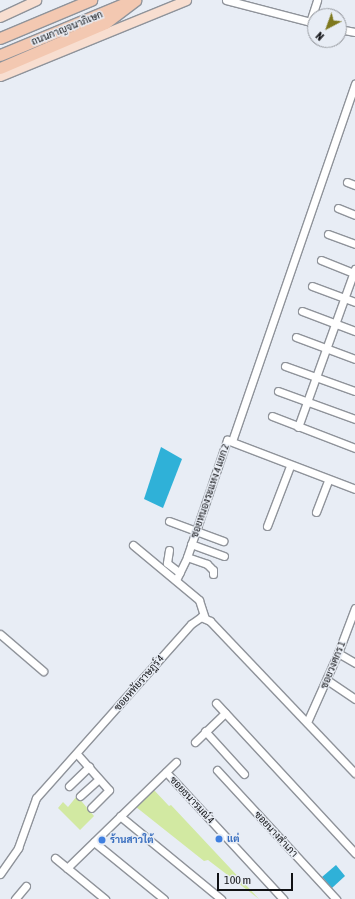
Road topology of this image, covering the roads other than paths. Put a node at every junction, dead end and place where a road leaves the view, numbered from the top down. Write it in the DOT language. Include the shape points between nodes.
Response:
graph roads {
  1 [pos="36,0"];
  2 [pos="78,0"];
  3 [pos="92,0"];
  4 [pos="135,0"];
  5 [pos="186,0"];
  6 [pos="226,0"];
  7 [pos="0,17"];
  8 [pos="49,17"];
  9 [pos="307,21"];
  10 [pos="0,38"];
  11 [pos="0,55"];
  12 [pos="0,68"];
  13 [pos="0,76"];
  14 [pos="355,84"];
  15 [pos="347,182"];
  16 [pos="355,185"];
  17 [pos="338,208"];
  18 [pos="355,215"];
  19 [pos="328,234"];
  20 [pos="355,244"];
  21 [pos="320,260"];
  22 [pos="354,271"];
  23 [pos="312,286"];
  24 [pos="345,298"];
  25 [pos="355,302"];
  26 [pos="302,310"];
  27 [pos="336,324"];
  28 [pos="355,331"];
  29 [pos="296,337"];
  30 [pos="328,349"];
  31 [pos="355,359"];
  32 [pos="285,366"];
  33 [pos="316,377"];
  34 [pos="278,391"];
  35 [pos="355,391"];
  36 [pos="307,402"];
  37 [pos="272,416"];
  38 [pos="355,419"];
  39 [pos="298,427"];
  40 [pos="232,441"];
  41 [pos="355,448"];
  42 [pos="290,466"];
  43 [pos="328,481"];
  44 [pos="355,489"];
  45 [pos="316,512"];
  46 [pos="170,521"];
  47 [pos="267,526"];
  48 [pos="195,532"];
  49 [pos="223,541"];
  50 [pos="191,544"];
  51 [pos="132,545"];
  52 [pos="168,550"];
  53 [pos="224,556"];
  54 [pos="187,557"];
  55 [pos="213,574"];
  56 [pos="178,577"];
  57 [pos="355,608"];
  58 [pos="205,618"];
  59 [pos="0,634"];
  60 [pos="338,652"];
  61 [pos="355,662"];
  62 [pos="43,671"];
  63 [pos="327,680"];
  64 [pos="355,700"];
  65 [pos="216,703"];
  66 [pos="225,713"];
  67 [pos="308,720"];
  68 [pos="205,731"];
  69 [pos="195,742"];
  70 [pos="76,754"];
  71 [pos="176,762"];
  72 [pos="89,767"];
  73 [pos="217,770"];
  74 [pos="166,772"];
  75 [pos="355,773"];
  76 [pos="244,774"];
  77 [pos="99,779"];
  78 [pos="69,786"];
  79 [pos="80,796"];
  80 [pos="90,808"];
  81 [pos="120,816"];
  82 [pos="94,842"];
  83 [pos="355,853"];
  84 [pos="55,858"];
  85 [pos="67,868"];
  86 [pos="0,874"];
  87 [pos="26,886"];
  88 [pos="15,899"];
  89 [pos="105,899"];
  90 [pos="164,899"];
  91 [pos="221,899"];
  92 [pos="283,899"];
  93 [pos="336,899"];
  1 -- 7 [label="main road"];
  2 -- 8 [label="highway"];
  3 -- 8 [label="highway, ถนนกาญจนาภิเษก"];
  4 -- 11 [label="highway, ถนนกาญจนาภิเษก"];
  4 -- 12 [label="highway" via="105,23"];
  5 -- 13 [label="main road"];
  6 -- 9 [label="street"];
  8 -- 10 [label="highway, ถนนกาญจนาภิเษก"];
  14 -- 40 [label="street"];
  15 -- 16 [label="street"];
  17 -- 18 [label="street"];
  19 -- 20 [label="street"];
  21 -- 22 [label="street"];
  22 -- 24 [label="street"];
  23 -- 24 [label="street"];
  24 -- 25 [label="street"];
  24 -- 27 [label="street"];
  26 -- 27 [label="street"];
  27 -- 28 [label="street"];
  27 -- 30 [label="street"];
  29 -- 30 [label="street"];
  30 -- 31 [label="street"];
  30 -- 33 [label="street"];
  32 -- 33 [label="street"];
  33 -- 35 [label="street"];
  33 -- 36 [label="street"];
  34 -- 36 [label="street"];
  36 -- 38 [label="street"];
  36 -- 39 [label="street"];
  37 -- 39 [label="street"];
  39 -- 41 [label="street"];
  40 -- 42 [label="street, ซอยหนองระแหง 4 แยก 2"];
  40 -- 48 [label="street, ซอยหนองระแหง 4 แยก 2" via="227,440 225,444"];
  42 -- 43 [label="street, ซอยหนองระแหง 4 แยก 2"];
  42 -- 47 [label="street"];
  43 -- 44 [label="street, ซอยหนองระแหง 4 แยก 2"];
  43 -- 45 [label="street"];
  46 -- 48 [label="street"];
  48 -- 49 [label="street"];
  48 -- 50 [label="street, ซอยหนองระแหง 4 แยก 2"];
  50 -- 53 [label="street"];
  50 -- 54 [label="street, ซอยหนองระแหง 4 แยก 2"];
  51 -- 56 [label="street"];
  52 -- 56 [label="street" via="167,563"];
  54 -- 55 [label="street" via="207,564 213,570"];
  54 -- 56 [label="street, ซอยหนองระแหง 4 แยก 2"];
  56 -- 58 [label="street" via="199,600"];
  57 -- 60 [label="street, ซอยวงศกร 1"];
  58 -- 67 [label="street"];
  58 -- 70 [label="street, ซอยหทัยราษฎร์ 4" via="192,624"];
  59 -- 62 [label="street"];
  60 -- 61 [label="street"];
  60 -- 63 [label="street, ซอยวงศกร 1"];
  63 -- 64 [label="street"];
  63 -- 67 [label="street, ซอยวงศกร 1"];
  65 -- 66 [label="street"];
  66 -- 68 [label="street"];
  66 -- 83 [label="street"];
  67 -- 75 [label="street"];
  68 -- 69 [label="street"];
  68 -- 76 [label="street"];
  70 -- 72 [label="street"];
  70 -- 86 [label="street, ซอยหทัยราษฎร์ 4" via="36,798 18,848"];
  71 -- 74 [label="street"];
  72 -- 77 [label="street"];
  72 -- 78 [label="street"];
  73 -- 93 [label="street, ซอยนางสำเภา"];
  74 -- 81 [label="street"];
  74 -- 92 [label="street, ซอยธนารมณ์ 4"];
  77 -- 79 [label="street"];
  77 -- 80 [label="street" via="109,790"];
  81 -- 82 [label="street"];
  81 -- 91 [label="street"];
  82 -- 85 [label="street"];
  82 -- 90 [label="street"];
  84 -- 85 [label="street"];
  85 -- 89 [label="street"];
  87 -- 88 [label="street"];
}
